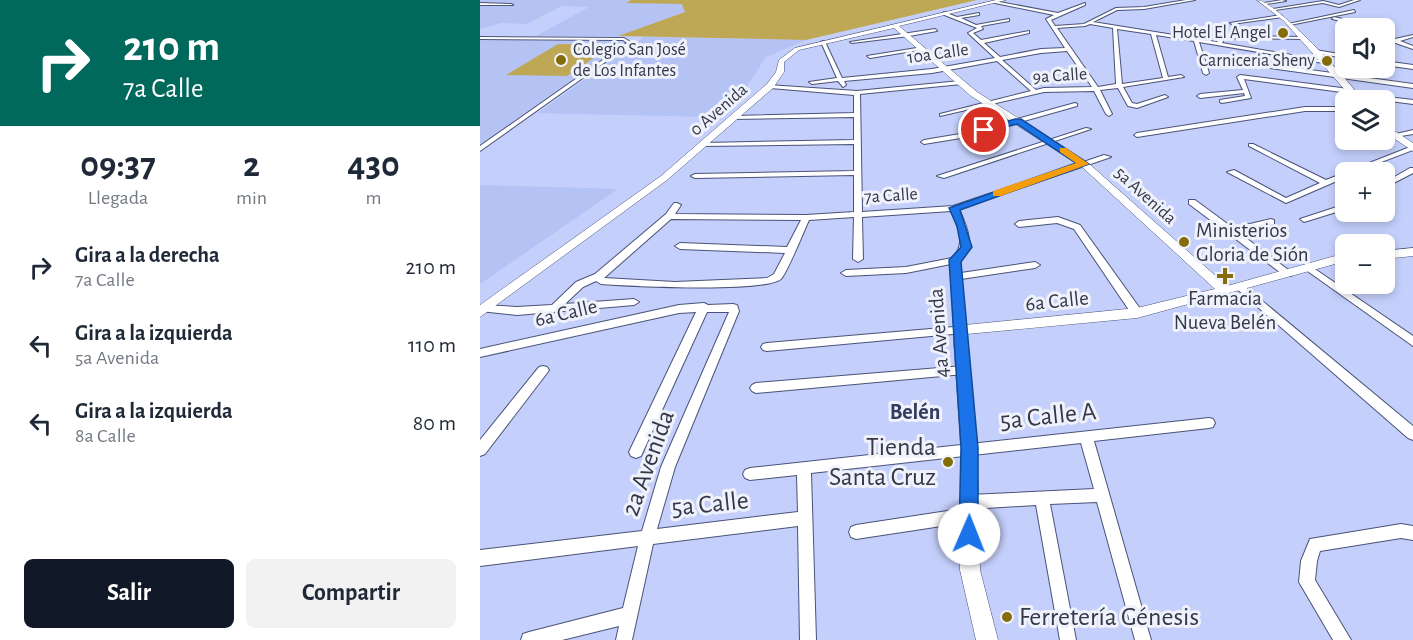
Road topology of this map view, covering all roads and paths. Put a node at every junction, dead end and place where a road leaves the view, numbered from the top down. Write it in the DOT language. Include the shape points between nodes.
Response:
graph roads {
  1 [pos="1109,0"];
  2 [pos="1119,0"];
  3 [pos="1192,0"];
  4 [pos="1290,0"];
  5 [pos="1358,0"];
  6 [pos="999,1"];
  7 [pos="1114,1"];
  8 [pos="1263,2"];
  9 [pos="480,4"];
  10 [pos="1084,4"];
  11 [pos="511,5"];
  12 [pos="1275,9"];
  13 [pos="1354,11"];
  14 [pos="944,13"];
  15 [pos="977,14"];
  16 [pos="1056,15"];
  17 [pos="1281,16"];
  18 [pos="1331,17"];
  19 [pos="956,18"];
  20 [pos="1335,18"];
  21 [pos="1007,20"];
  22 [pos="1089,23"];
  23 [pos="1232,23"];
  24 [pos="1290,24"];
  25 [pos="894,25"];
  26 [pos="976,26"];
  27 [pos="1054,27"];
  28 [pos="1115,28"];
  29 [pos="935,30"];
  30 [pos="1027,32"];
  31 [pos="908,34"];
  32 [pos="1153,34"];
  33 [pos="1395,34"];
  34 [pos="1410,37"];
  35 [pos="480,38"];
  36 [pos="1302,38"];
  37 [pos="1395,41"];
  38 [pos="823,42"];
  39 [pos="852,42"];
  40 [pos="980,42"];
  41 [pos="1197,42"];
  42 [pos="1218,45"];
  43 [pos="922,48"];
  44 [pos="1413,48"];
  45 [pos="1068,49"];
  46 [pos="1314,52"];
  47 [pos="1335,55"];
  48 [pos="870,56"];
  49 [pos="1000,59"];
  50 [pos="1323,61"];
  51 [pos="1236,62"];
  52 [pos="1395,65"];
  53 [pos="1413,67"];
  54 [pos="946,69"];
  55 [pos="1206,73"];
  56 [pos="1335,74"];
  57 [pos="1335,75"];
  58 [pos="1181,77"];
  59 [pos="1339,78"];
  60 [pos="1357,78"];
  61 [pos="841,79"];
  62 [pos="1166,79"];
  63 [pos="812,82"];
  64 [pos="960,83"];
  65 [pos="1119,84"];
  66 [pos="770,86"];
  67 [pos="1413,86"];
  68 [pos="1096,89"];
  69 [pos="1349,90"];
  70 [pos="1034,91"];
  71 [pos="1246,91"];
  72 [pos="846,93"];
  73 [pos="857,93"];
  74 [pos="1335,93"];
  75 [pos="1200,96"];
  76 [pos="1165,97"];
  77 [pos="1395,100"];
  78 [pos="1222,101"];
  79 [pos="1413,102"];
  80 [pos="989,103"];
  81 [pos="1075,105"];
  82 [pos="1335,109"];
  83 [pos="1109,114"];
  84 [pos="856,115"];
  85 [pos="942,115"];
  86 [pos="734,118"];
  87 [pos="1018,121"];
  88 [pos="1088,129"];
  89 [pos="1413,132"];
  90 [pos="1137,135"];
  91 [pos="1395,135"];
  92 [pos="856,142"];
  93 [pos="924,142"];
  94 [pos="1049,142"];
  95 [pos="704,145"];
  96 [pos="1251,146"];
  97 [pos="1413,148"];
  98 [pos="480,149"];
  99 [pos="1107,157"];
  100 [pos="1376,162"];
  101 [pos="1084,164"];
  102 [pos="1413,170"];
  103 [pos="1231,172"];
  104 [pos="857,173"];
  105 [pos="696,176"];
  106 [pos="941,176"];
  107 [pos="1335,179"];
  108 [pos="1395,180"];
  109 [pos="1326,183"];
  110 [pos="1192,202"];
  111 [pos="677,205"];
  112 [pos="954,208"];
  113 [pos="1335,209"];
  114 [pos="858,215"];
  115 [pos="669,216"];
  116 [pos="806,218"];
  117 [pos="1304,219"];
  118 [pos="1271,222"];
  119 [pos="1019,224"];
  120 [pos="1233,231"];
  121 [pos="680,246"];
  122 [pos="790,250"];
  123 [pos="1413,252"];
  124 [pos="1395,254"];
  125 [pos="858,259"];
  126 [pos="955,260"];
  127 [pos="1335,260"];
  128 [pos="1035,265"];
  129 [pos="1309,268"];
  130 [pos="846,273"];
  131 [pos="1288,274"];
  132 [pos="958,276"];
  133 [pos="598,277"];
  134 [pos="1240,287"];
  135 [pos="1225,291"];
  136 [pos="634,302"];
  137 [pos="704,307"];
  138 [pos="555,308"];
  139 [pos="733,308"];
  140 [pos="482,311"];
  141 [pos="1137,313"];
  142 [pos="960,330"];
  143 [pos="1413,342"];
  144 [pos="767,347"];
  145 [pos="480,353"];
  146 [pos="543,370"];
  147 [pos="964,370"];
  148 [pos="756,388"];
  149 [pos="1209,423"];
  150 [pos="1413,434"];
  151 [pos="1086,436"];
  152 [pos="969,448"];
  153 [pos="480,450"];
  154 [pos="636,453"];
  155 [pos="804,468"];
  156 [pos="750,474"];
  157 [pos="1103,495"];
  158 [pos="1042,500"];
  159 [pos="969,509"];
  160 [pos="803,518"];
  161 [pos="856,532"];
  162 [pos="1413,533"];
  163 [pos="648,535"];
  164 [pos="480,558"];
  165 [pos="628,615"];
  166 [pos="529,640"];
  167 [pos="624,640"];
  168 [pos="808,640"];
  169 [pos="987,640"];
  170 [pos="1068,640"];
  171 [pos="1143,640"];
  172 [pos="1343,640"];
  1 -- 7 [label="street"];
  2 -- 7 [label="street"];
  3 -- 22 [label="street" via="1116,9"];
  4 -- 8 [label="street"];
  5 -- 12 [label="street" via="1339,6 1323,2"];
  6 -- 14 [label="street, 0 Avenida"];
  6 -- 16 [label="street"];
  8 -- 12 [label="main road"];
  9 -- 11 [label="street"];
  10 -- 16 [label="street"];
  12 -- 17 [label="main road"];
  13 -- 18 [label="street"];
  14 -- 19 [label="street"];
  14 -- 25 [label="street, 0 Avenida"];
  15 -- 19 [label="street"];
  16 -- 27 [label="street" via="1048,19"];
  17 -- 23 [label="street"];
  17 -- 24 [label="main road"];
  18 -- 20 [label="street"];
  18 -- 24 [label="street"];
  19 -- 26 [label="street"];
  21 -- 26 [label="street"];
  22 -- 27 [label="street"];
  22 -- 28 [label="street"];
  24 -- 36 [label="main road"];
  25 -- 31 [label="street, 5a Avenida"];
  25 -- 38 [label="street, 0 Avenida"];
  26 -- 40 [label="street" via="981,29 970,33"];
  27 -- 45 [label="street"];
  28 -- 32 [label="street"];
  28 -- 65 [label="street"];
  29 -- 31 [label="street"];
  30 -- 40 [label="street"];
  31 -- 39 [label="street"];
  31 -- 43 [label="street, 5a Avenida"];
  32 -- 41 [label="street"];
  32 -- 62 [label="street"];
  33 -- 34 [label="street"];
  34 -- 37 [label="street"];
  35 -- 98 [label="street" via="624,39 630,43"];
  36 -- 42 [label="street" via="1224,37"];
  36 -- 46 [label="main road"];
  37 -- 44 [label="street"];
  38 -- 61 [label="street"];
  38 -- 66 [label="street, 0 Avenida" via="783,59 779,75"];
  40 -- 49 [label="street"];
  41 -- 42 [label="street"];
  41 -- 55 [label="street"];
  42 -- 50 [label="street"];
  43 -- 48 [label="street"];
  43 -- 54 [label="street, 5a Avenida"];
  45 -- 49 [label="street, 10a Calle"];
  45 -- 68 [label="street"];
  46 -- 47 [label="street"];
  46 -- 50 [label="main road"];
  49 -- 54 [label="street, 10a Calle"];
  49 -- 70 [label="street"];
  50 -- 56 [label="main road"];
  51 -- 57 [label="street"];
  52 -- 53 [label="street"];
  54 -- 61 [label="street, 10a Calle"];
  54 -- 64 [label="street, 5a Avenida"];
  58 -- 62 [label="street, 9a Calle"];
  59 -- 69 [label="main road"];
  60 -- 67 [label="street"];
  61 -- 63 [label="street, 10a Calle"];
  61 -- 72 [label="street"];
  62 -- 65 [label="street, 9a Calle"];
  64 -- 73 [label="street"];
  64 -- 80 [label="street, 5a Avenida"];
  65 -- 68 [label="street, 9a Calle"];
  65 -- 76 [label="street" via="1133,106"];
  66 -- 72 [label="street"];
  66 -- 86 [label="street, 0 Avenida"];
  68 -- 70 [label="street, 9a Calle"];
  68 -- 83 [label="street"];
  70 -- 80 [label="street, 9a Calle"];
  71 -- 74 [label="street" via="1240,77"];
  71 -- 75 [label="street"];
  71 -- 78 [label="street" via="1248,98"];
  72 -- 73 [label="street"];
  73 -- 84 [label="street"];
  77 -- 79 [label="street"];
  80 -- 85 [label="street, 9a Calle"];
  80 -- 87 [label="street, 5a Avenida"];
  81 -- 87 [label="street"];
  82 -- 90 [label="street" via="1305,109"];
  84 -- 86 [label="street"];
  84 -- 92 [label="street"];
  86 -- 95 [label="street, 0 Avenida"];
  87 -- 93 [label="street"];
  87 -- 94 [label="street, 5a Avenida"];
  88 -- 94 [label="street"];
  89 -- 91 [label="street"];
  91 -- 97 [label="main road"];
  92 -- 95 [label="street"];
  92 -- 104 [label="street"];
  94 -- 101 [label="street, 5a Avenida"];
  94 -- 106 [label="street"];
  95 -- 140 [label="street, 0 Avenida"];
  96 -- 109 [label="street"];
  97 -- 100 [label="street"];
  99 -- 101 [label="street, 7a Calle"];
  101 -- 112 [label="street, 7a Calle"];
  101 -- 135 [label="street, 5a Avenida"];
  102 -- 108 [label="street"];
  103 -- 109 [label="street" via="1286,201"];
  104 -- 105 [label="street"];
  104 -- 114 [label="street"];
  107 -- 109 [label="street"];
  110 -- 120 [label="street"];
  111 -- 115 [label="street"];
  112 -- 114 [label="street, 7a Calle"];
  112 -- 126 [label="street, 4a Avenida" via="966,247"];
  113 -- 117 [label="street"];
  114 -- 116 [label="street, 7a Calle"];
  114 -- 125 [label="street"];
  115 -- 116 [label="street, 7a Calle"];
  115 -- 133 [label="street"];
  116 -- 122 [label="street"];
  118 -- 120 [label="street"];
  119 -- 141 [label="street" via="1058,220 1077,227"];
  120 -- 131 [label="street"];
  121 -- 122 [label="street"];
  122 -- 133 [label="street" via="778,276 769,281 675,285 601,281"];
  123 -- 124 [label="street"];
  126 -- 130 [label="street" via="906,270"];
  126 -- 132 [label="street, 4a Avenida"];
  127 -- 129 [label="street, 6a Calle"];
  128 -- 132 [label="street"];
  129 -- 131 [label="street, 6a Calle"];
  129 -- 143 [label="street"];
  131 -- 134 [label="street, 6a Calle"];
  132 -- 142 [label="street, 4a Avenida"];
  133 -- 138 [label="street" via="579,284"];
  134 -- 135 [label="street, 6a Calle"];
  134 -- 150 [label="street"];
  135 -- 141 [label="street, 6a Calle"];
  136 -- 138 [label="street"];
  137 -- 139 [label="street, 6a Calle"];
  137 -- 145 [label="street, 6a Calle" via="633,318"];
  137 -- 154 [label="street"];
  138 -- 140 [label="street"];
  139 -- 163 [label="street, 2a Avenida" via="668,467"];
  141 -- 142 [label="street, 6a Calle"];
  142 -- 144 [label="street, 6a Calle"];
  142 -- 147 [label="street, 4a Avenida"];
  146 -- 153 [label="street"];
  147 -- 148 [label="street"];
  147 -- 152 [label="street, 4a Avenida"];
  149 -- 151 [label="street, 5a Calle A"];
  151 -- 152 [label="street, 5a Calle A"];
  151 -- 157 [label="street"];
  152 -- 155 [label="street, 5a Calle A"];
  152 -- 159 [label="street, 4a Avenida"];
  155 -- 156 [label="street, 5a Calle A"];
  155 -- 160 [label="street"];
  157 -- 158 [label="street"];
  157 -- 171 [label="street"];
  158 -- 159 [label="street"];
  158 -- 170 [label="street"];
  159 -- 161 [label="street"];
  159 -- 169 [label="street, 4a Avenida" via="970,570"];
  160 -- 163 [label="street, 5a Calle"];
  160 -- 168 [label="street"];
  162 -- 172 [label="street" via="1401,531 1315,544 1307,582"];
  163 -- 164 [label="street, 5a Calle"];
  163 -- 165 [label="street, 2a Avenida"];
  165 -- 166 [label="street"];
  165 -- 167 [label="street, 2a Avenida"];
}
